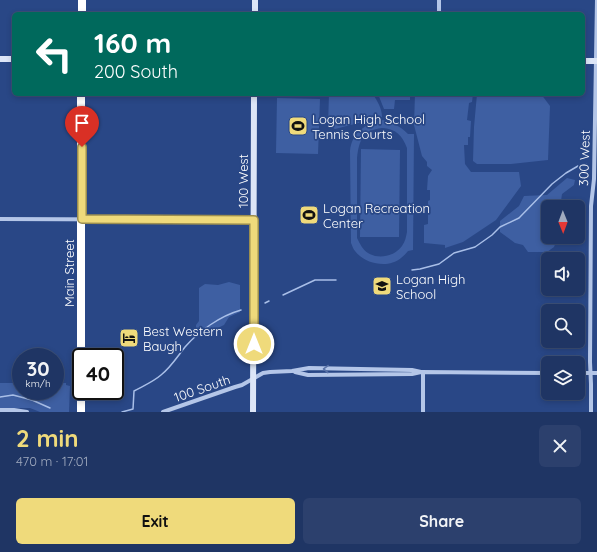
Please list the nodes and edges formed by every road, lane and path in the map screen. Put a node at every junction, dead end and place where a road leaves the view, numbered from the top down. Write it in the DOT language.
graph roads {
  1 [pos="82,0"];
  2 [pos="255,0"];
  3 [pos="439,0"];
  4 [pos="597,0"];
  5 [pos="82,12"];
  6 [pos="255,12"];
  7 [pos="439,12"];
  8 [pos="0,59"];
  9 [pos="12,59"];
  10 [pos="585,61"];
  11 [pos="597,61"];
  12 [pos="82,96"];
  13 [pos="254,96"];
  14 [pos="591,206"];
  15 [pos="597,206"];
  16 [pos="0,219"];
  17 [pos="82,219"];
  18 [pos="254,220"];
  19 [pos="82,348"];
  20 [pos="422,372"];
  21 [pos="541,373"];
  22 [pos="585,373"];
  23 [pos="591,373"];
  24 [pos="597,373"];
  25 [pos="253,378"];
  26 [pos="81,400"];
  27 [pos="0,410"];
  28 [pos="27,412"];
  29 [pos="81,412"];
  30 [pos="163,412"];
  31 [pos="253,412"];
  32 [pos="423,412"];
  33 [pos="591,412"];
  1 -- 5 [label="highway"];
  2 -- 6 [label="street"];
  3 -- 7 [label="street"];
  4 -- 11 [label="street, 300 West"];
  8 -- 9 [label="street"];
  10 -- 11 [label="street"];
  11 -- 14 [label="street, 300 West"];
  12 -- 17 [label="highway, Main Street"];
  13 -- 18 [label="street, 100 West"];
  14 -- 15 [label="street"];
  14 -- 23 [label="street, 300 West"];
  16 -- 17 [label="street"];
  17 -- 18 [label="street"];
  17 -- 19 [label="highway, Main Street"];
  18 -- 25 [label="street, 100 West"];
  20 -- 21 [label="street, 100 South"];
  20 -- 25 [label="street, 100 South"];
  20 -- 32 [label="street"];
  22 -- 23 [label="street"];
  23 -- 24 [label="street"];
  23 -- 33 [label="street, 300 West"];
  25 -- 30 [label="street, 100 South"];
  25 -- 31 [label="street, 100 West"];
  26 -- 29 [label="highway"];
  27 -- 28 [label="street"];
}
